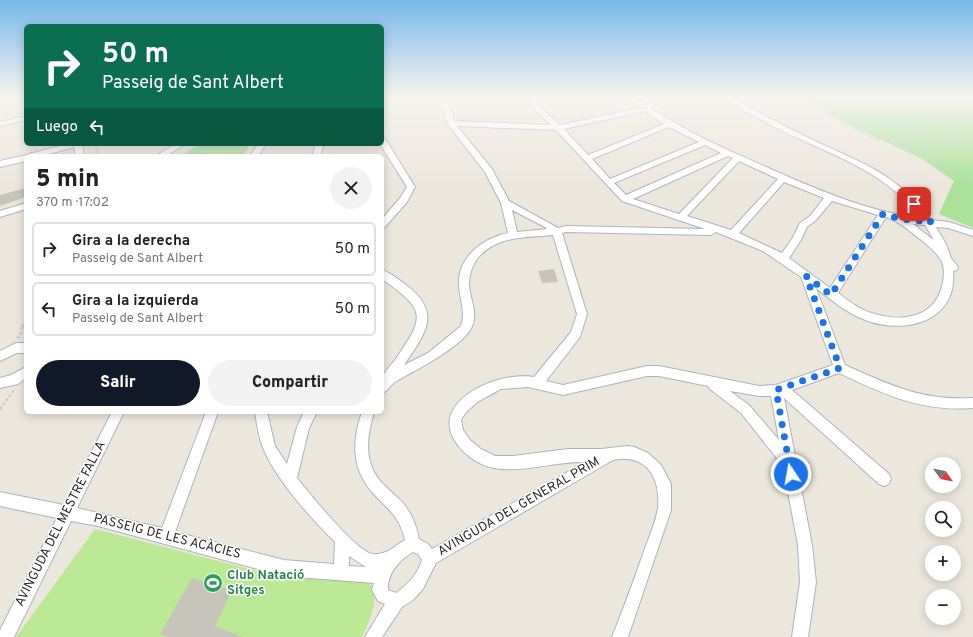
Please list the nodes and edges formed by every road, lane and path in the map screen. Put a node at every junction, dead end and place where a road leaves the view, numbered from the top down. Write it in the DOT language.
graph roads {
  1 [pos="454,127"];
  2 [pos="531,127"];
  3 [pos="564,127"];
  4 [pos="664,127"];
  5 [pos="676,127"];
  6 [pos="779,127"];
  7 [pos="851,127"];
  8 [pos="934,127"];
  9 [pos="558,128"];
  10 [pos="706,142"];
  11 [pos="384,143"];
  12 [pos="70,146"];
  13 [pos="178,146"];
  14 [pos="923,150"];
  15 [pos="40,154"];
  16 [pos="164,154"];
  17 [pos="728,154"];
  18 [pos="24,158"];
  19 [pos="587,158"];
  20 [pos="738,158"];
  21 [pos="0,164"];
  22 [pos="783,178"];
  23 [pos="610,182"];
  24 [pos="973,190"];
  25 [pos="830,197"];
  26 [pos="625,199"];
  27 [pos="506,203"];
  28 [pos="24,207"];
  29 [pos="0,214"];
  30 [pos="883,214"];
  31 [pos="680,218"];
  32 [pos="901,219"];
  33 [pos="931,222"];
  34 [pos="384,223"];
  35 [pos="557,232"];
  36 [pos="973,233"];
  37 [pos="727,234"];
  38 [pos="513,235"];
  39 [pos="783,259"];
  40 [pos="953,267"];
  41 [pos="384,275"];
  42 [pos="806,276"];
  43 [pos="831,295"];
  44 [pos="21,348"];
  45 [pos="0,356"];
  46 [pos="840,368"];
  47 [pos="24,374"];
  48 [pos="709,380"];
  49 [pos="537,383"];
  50 [pos="2,384"];
  51 [pos="385,384"];
  52 [pos="779,389"];
  53 [pos="973,403"];
  54 [pos="0,409"];
  55 [pos="117,414"];
  56 [pos="211,414"];
  57 [pos="262,414"];
  58 [pos="311,414"];
  59 [pos="367,414"];
  60 [pos="608,456"];
  61 [pos="788,461"];
  62 [pos="290,479"];
  63 [pos="884,479"];
  64 [pos="0,499"];
  65 [pos="67,512"];
  66 [pos="166,536"];
  67 [pos="342,541"];
  68 [pos="413,544"];
  69 [pos="394,558"];
  70 [pos="430,558"];
  71 [pos="341,572"];
  72 [pos="382,576"];
  73 [pos="396,601"];
  74 [pos="5,637"];
  75 [pos="372,637"];
  76 [pos="620,637"];
  77 [pos="800,637"];
  1 -- 27 [label="street"];
  2 -- 9 [label="street"];
  3 -- 9 [label="street"];
  4 -- 19 [label="street"];
  5 -- 10 [label="street"];
  6 -- 33 [label="street"];
  7 -- 14 [label="path"];
  8 -- 14 [label="path"];
  9 -- 19 [label="street"];
  10 -- 17 [label="street"];
  10 -- 23 [label="street"];
  11 -- 34 [label="street"];
  12 -- 15 [label="street"];
  13 -- 16 [label="street"];
  14 -- 24 [label="path"];
  17 -- 20 [label="street"];
  17 -- 26 [label="street"];
  18 -- 21 [label="street"];
  19 -- 23 [label="street"];
  20 -- 22 [label="street"];
  20 -- 31 [label="street"];
  22 -- 25 [label="street"];
  22 -- 37 [label="street"];
  23 -- 26 [label="street"];
  25 -- 30 [label="street"];
  25 -- 39 [label="street"];
  26 -- 31 [label="street"];
  27 -- 35 [label="street"];
  27 -- 38 [label="street"];
  28 -- 29 [label="street"];
  30 -- 32 [label="street"];
  30 -- 43 [label="street"];
  31 -- 37 [label="street"];
  32 -- 33 [label="street"];
  32 -- 40 [label="street"];
  33 -- 36 [label="street"];
  33 -- 40 [label="street"];
  35 -- 37 [label="street"];
  35 -- 38 [label="street"];
  35 -- 49 [label="street"];
  37 -- 39 [label="street"];
  38 -- 51 [label="street"];
  39 -- 42 [label="street"];
  40 -- 43 [label="street"];
  41 -- 51 [label="street"];
  42 -- 43 [label="street"];
  42 -- 46 [label="street"];
  44 -- 45 [label="street"];
  46 -- 52 [label="street"];
  46 -- 53 [label="street"];
  47 -- 50 [label="street"];
  47 -- 54 [label="path"];
  48 -- 49 [label="street"];
  48 -- 52 [label="street"];
  48 -- 61 [label="street"];
  49 -- 60 [label="street"];
  52 -- 61 [label="street"];
  52 -- 63 [label="street"];
  55 -- 65 [label="street, AVINGUDA DEL MESTRE FALLA"];
  56 -- 66 [label="street"];
  57 -- 62 [label="street"];
  58 -- 62 [label="street"];
  59 -- 68 [label="street"];
  60 -- 70 [label="street, AVINGUDA DEL GENERAL PRIM"];
  60 -- 76 [label="street"];
  61 -- 77 [label="street"];
  62 -- 67 [label="street"];
  64 -- 65 [label="street, PASSEIG DE LES ACÀCIES"];
  65 -- 66 [label="street, PASSEIG DE LES ACÀCIES"];
  65 -- 74 [label="street, AVINGUDA DEL MESTRE FALLA"];
  66 -- 71 [label="street, PASSEIG DE LES ACÀCIES"];
  67 -- 69 [label="street"];
  67 -- 71 [label="street"];
  68 -- 69 [label="street"];
  68 -- 70 [label="street"];
  69 -- 72 [label="street"];
  70 -- 73 [label="street"];
  71 -- 72 [label="street, PASSEIG DE LES ACÀCIES"];
  72 -- 73 [label="street"];
  73 -- 75 [label="street"];
}
